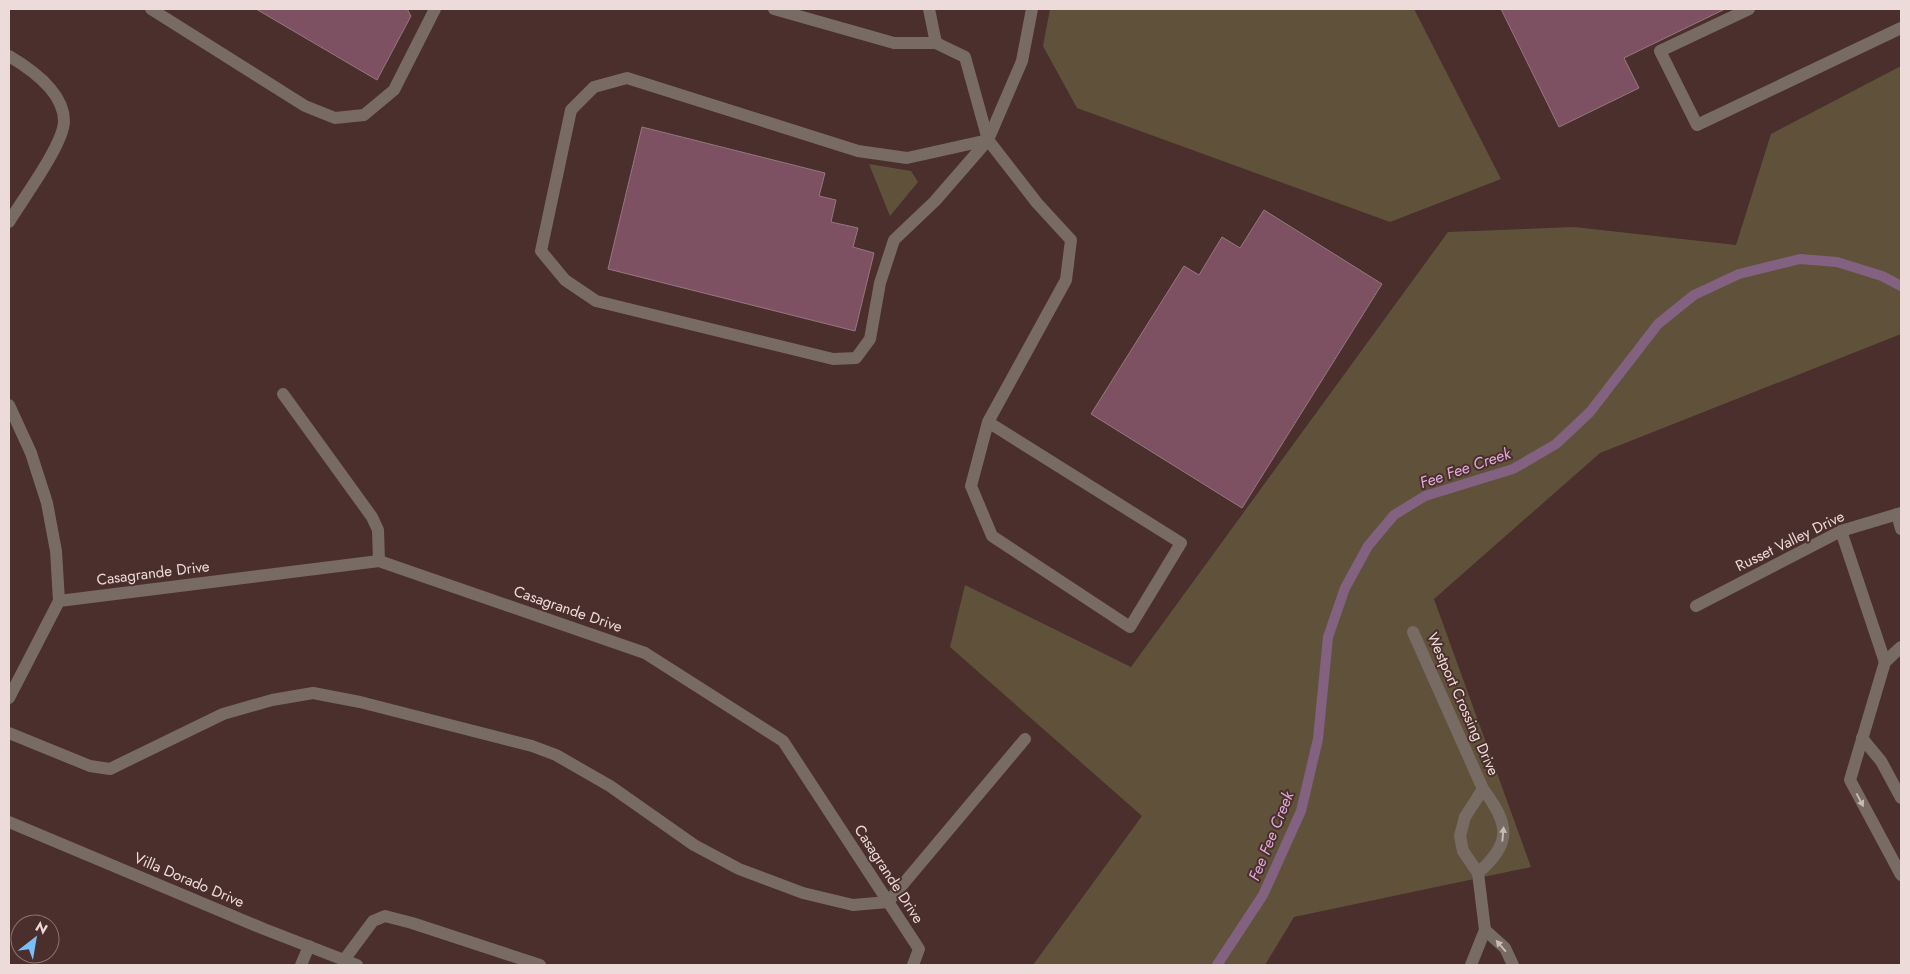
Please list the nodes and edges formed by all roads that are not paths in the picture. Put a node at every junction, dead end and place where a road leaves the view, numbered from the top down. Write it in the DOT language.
graph roads {
  1 [pos="151,9"];
  2 [pos="435,9"];
  3 [pos="774,9"];
  4 [pos="929,9"];
  5 [pos="1032,9"];
  6 [pos="1749,9"];
  7 [pos="1901,28"];
  8 [pos="936,43"];
  9 [pos="9,56"];
  10 [pos="988,140"];
  11 [pos="9,222"];
  12 [pos="284,394"];
  13 [pos="9,405"];
  14 [pos="988,422"];
  15 [pos="1899,513"];
  16 [pos="1901,529"];
  17 [pos="1841,531"];
  18 [pos="379,561"];
  19 [pos="59,601"];
  20 [pos="1696,606"];
  21 [pos="1414,632"];
  22 [pos="1901,647"];
  23 [pos="1885,662"];
  24 [pos="9,698"];
  25 [pos="9,733"];
  26 [pos="1862,738"];
  27 [pos="1025,739"];
  28 [pos="1483,790"];
  29 [pos="1901,798"];
  30 [pos="9,822"];
  31 [pos="1478,873"];
  32 [pos="1901,876"];
  33 [pos="888,902"];
  34 [pos="1485,930"];
  35 [pos="308,946"];
  36 [pos="344,960"];
  37 [pos="302,965"];
  38 [pos="357,965"];
  39 [pos="540,965"];
  40 [pos="913,965"];
  41 [pos="1471,965"];
  42 [pos="1513,965"];
  1 -- 2 [label="street"];
  3 -- 8 [label="street"];
  4 -- 8 [label="street"];
  5 -- 10 [label="street"];
  6 -- 7 [label="street"];
  8 -- 10 [label="street"];
  9 -- 11 [label="street"];
  10 -- 10 [label="street"];
  10 -- 14 [label="street"];
  12 -- 18 [label="street"];
  13 -- 19 [label="street"];
  14 -- 14 [label="street"];
  15 -- 16 [label="street"];
  15 -- 17 [label="street, Russet Valley Drive"];
  17 -- 20 [label="street, Russet Valley Drive"];
  17 -- 23 [label="street"];
  18 -- 19 [label="street, Casagrande Drive"];
  18 -- 33 [label="street, Casagrande Drive"];
  19 -- 24 [label="street"];
  21 -- 28 [label="street, Westport Crossing Drive"];
  22 -- 23 [label="street"];
  23 -- 26 [label="street"];
  25 -- 33 [label="street"];
  26 -- 29 [label="street"];
  26 -- 32 [label="street, one-way"];
  27 -- 33 [label="street"];
  28 -- 31 [label="street, Westport Crossing Drive"];
  31 -- 28 [label="street, Westport Crossing Drive, one-way"];
  30 -- 35 [label="street, Villa Dorado Drive"];
  31 -- 34 [label="street, Westport Crossing Drive"];
  33 -- 40 [label="street, Casagrande Drive"];
  34 -- 41 [label="street, Westport Crossing Drive"];
  42 -- 34 [label="street, one-way"];
  35 -- 36 [label="street, Villa Dorado Drive"];
  35 -- 37 [label="street"];
  36 -- 38 [label="street, Villa Dorado Drive"];
  36 -- 39 [label="street"];
}
